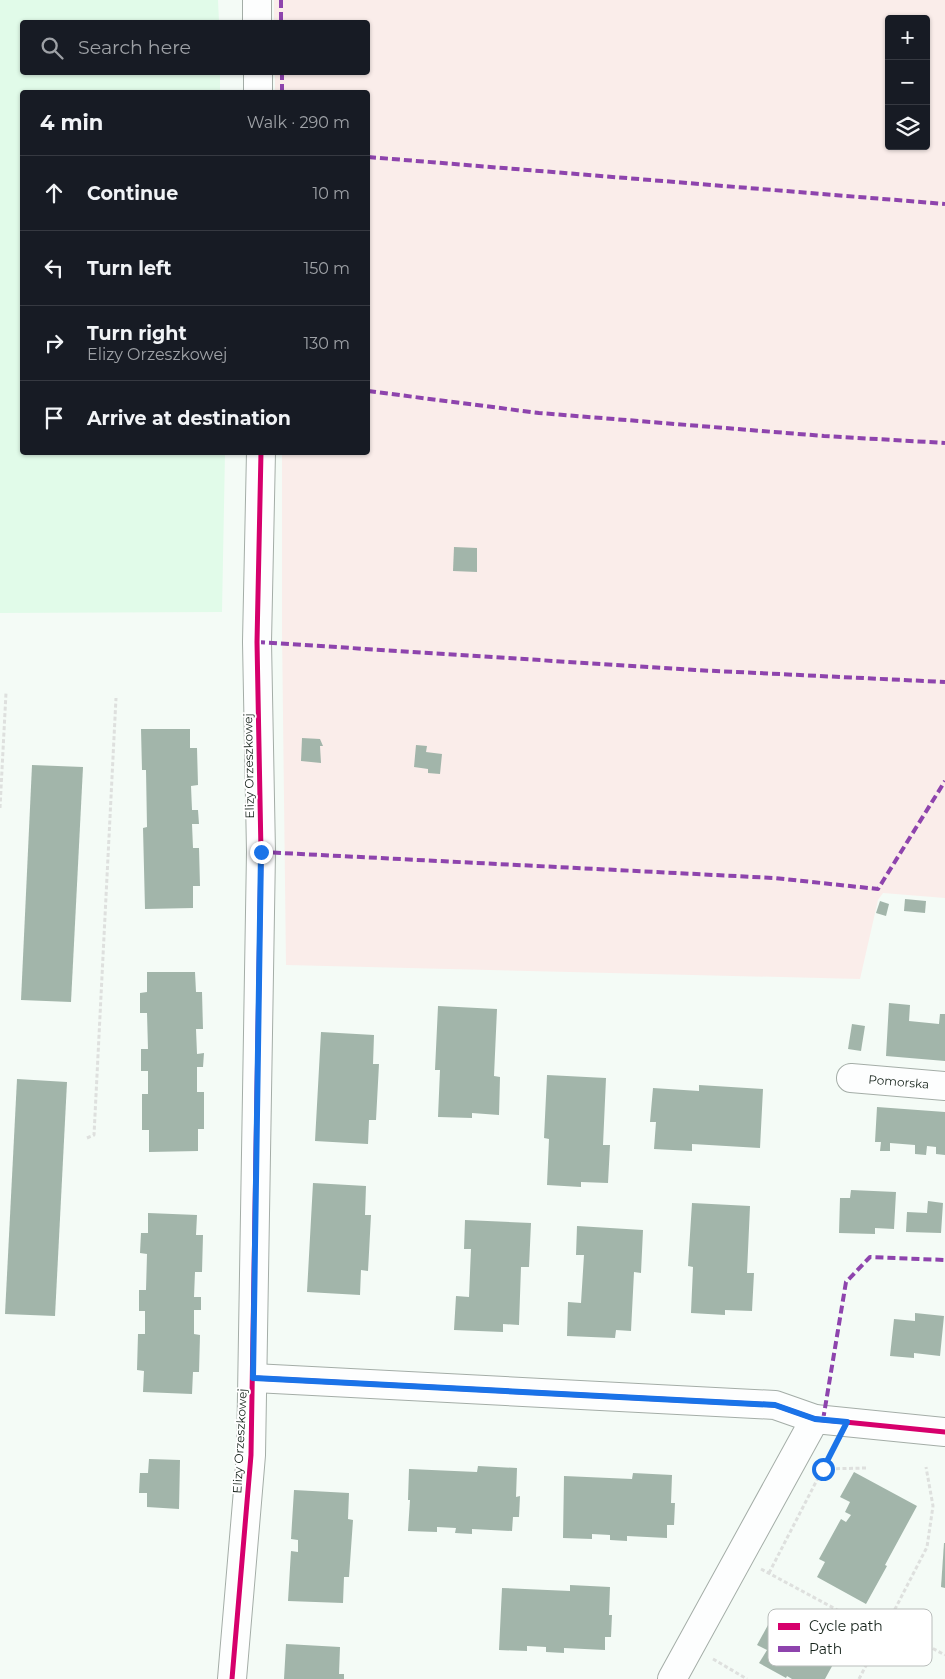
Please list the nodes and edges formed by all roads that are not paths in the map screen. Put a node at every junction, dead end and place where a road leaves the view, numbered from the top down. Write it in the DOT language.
graph roads {
  1 [pos="257,0"];
  2 [pos="257,20"];
  3 [pos="258,75"];
  4 [pos="258,90"];
  5 [pos="261,455"];
  6 [pos="851,1078"];
  7 [pos="945,1086"];
  8 [pos="253,1378"];
  9 [pos="815,1419"];
  10 [pos="945,1432"];
  11 [pos="232,1679"];
  12 [pos="672,1679"];
  1 -- 2 [label="street"];
  3 -- 4 [label="street"];
  5 -- 8 [label="street, Elizy Orzeszkowej"];
  6 -- 7 [label="street, Pomorska"];
  8 -- 9 [label="street"];
  8 -- 11 [label="street, Elizy Orzeszkowej"];
  9 -- 10 [label="street"];
  9 -- 12 [label="street"];
}
